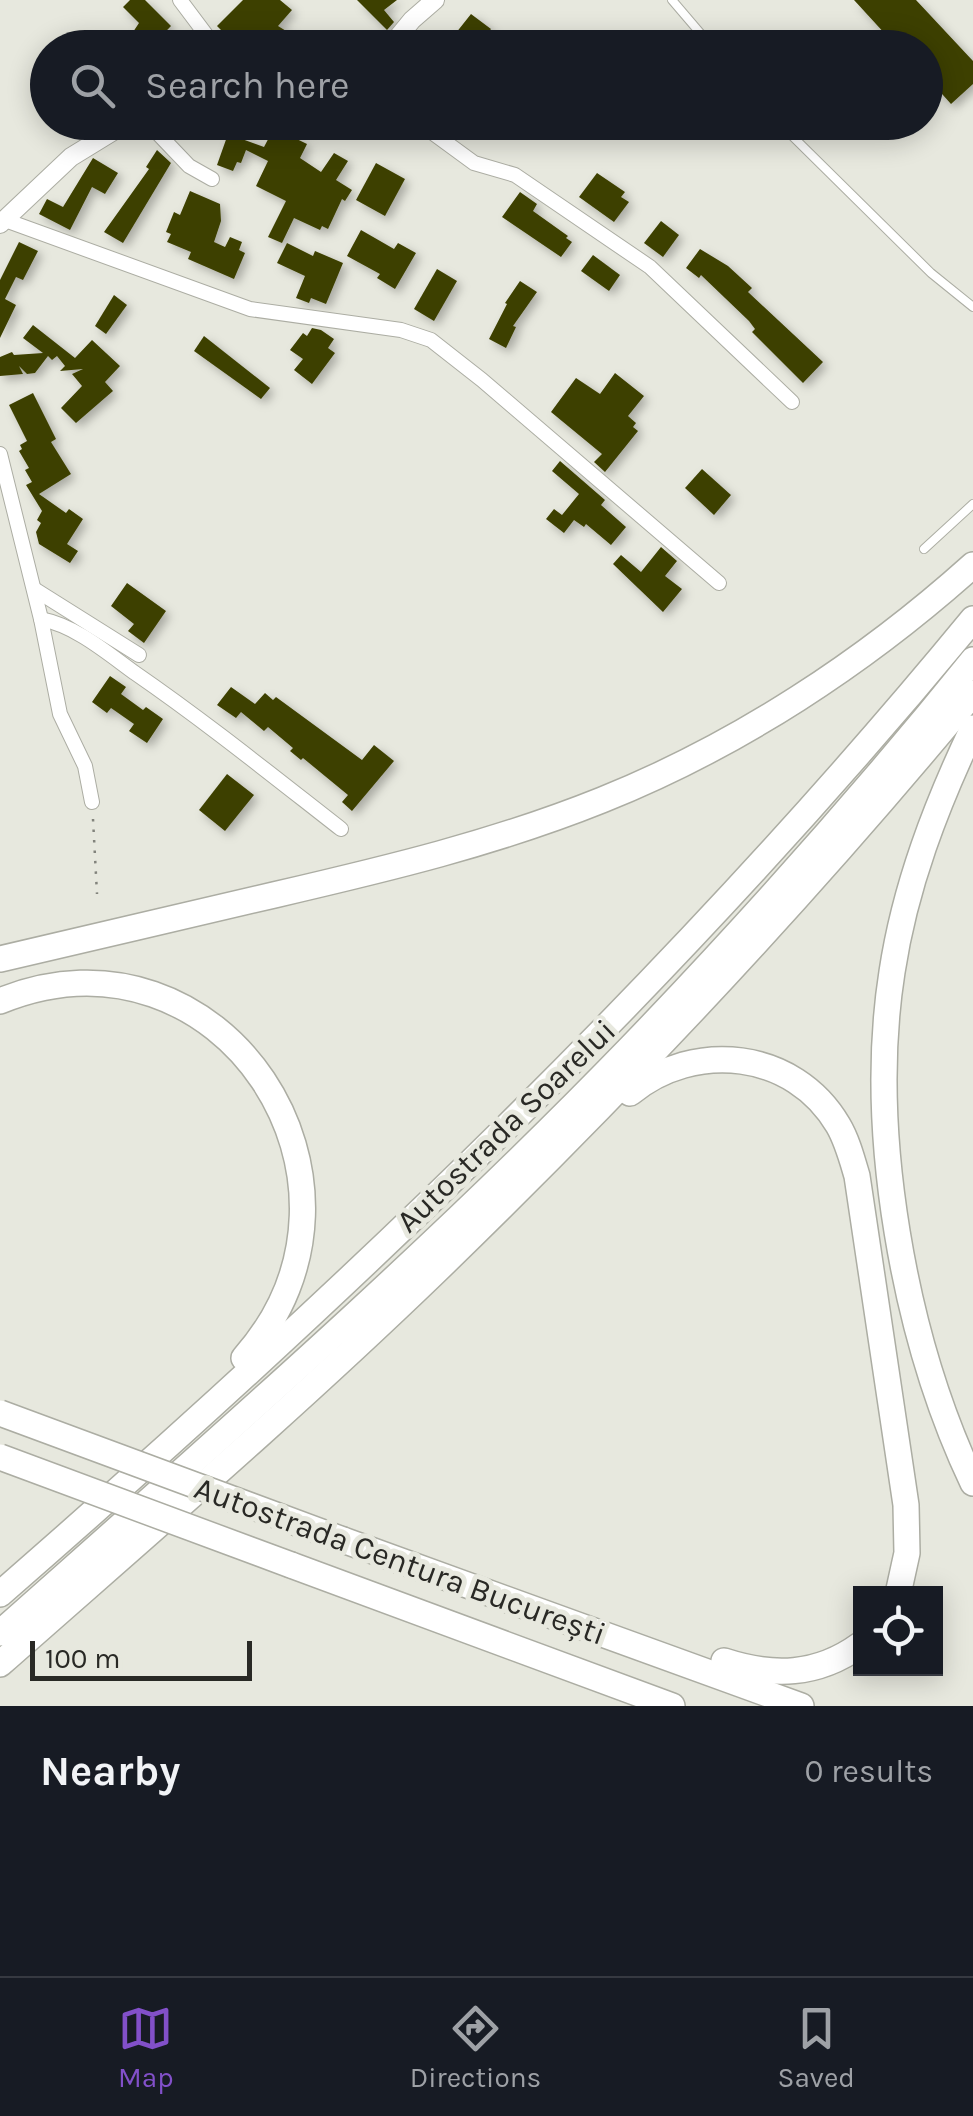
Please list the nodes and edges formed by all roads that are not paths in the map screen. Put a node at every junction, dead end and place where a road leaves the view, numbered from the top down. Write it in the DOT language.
graph roads {
  1 [pos="180,0"];
  2 [pos="435,0"];
  3 [pos="672,0"];
  4 [pos="202,30"];
  5 [pos="404,30"];
  6 [pos="698,30"];
  7 [pos="99,140"];
  8 [pos="164,140"];
  9 [pos="443,140"];
  10 [pos="796,140"];
  11 [pos="212,179"];
  12 [pos="3,222"];
  13 [pos="973,306"];
  14 [pos="792,402"];
  15 [pos="0,454"];
  16 [pos="973,504"];
  17 [pos="924,549"];
  18 [pos="973,565"];
  19 [pos="719,583"];
  20 [pos="34,589"];
  21 [pos="41,619"];
  22 [pos="973,620"];
  23 [pos="139,655"];
  24 [pos="973,660"];
  25 [pos="973,693"];
  26 [pos="973,728"];
  27 [pos="92,802"];
  28 [pos="340,829"];
  29 [pos="0,959"];
  30 [pos="0,1001"];
  31 [pos="542,1167"];
  32 [pos="0,1411"];
  33 [pos="189,1424"];
  34 [pos="0,1457"];
  35 [pos="973,1483"];
  36 [pos="900,1586"];
  37 [pos="3,1590"];
  38 [pos="44,1625"];
  39 [pos="0,1633"];
  40 [pos="603,1635"];
  41 [pos="853,1650"];
  42 [pos="0,1664"];
  43 [pos="584,1675"];
  44 [pos="0,1682"];
  45 [pos="634,1706"];
  46 [pos="672,1706"];
  47 [pos="801,1706"];
  1 -- 4 [label="street"];
  2 -- 5 [label="street"];
  3 -- 6 [label="lane"];
  7 -- 12 [label="street"];
  8 -- 11 [label="street"];
  9 -- 14 [label="street"];
  10 -- 13 [label="lane"];
  12 -- 19 [label="street"];
  15 -- 20 [label="street"];
  16 -- 17 [label="lane"];
  18 -- 29 [label="highway"];
  20 -- 21 [label="street"];
  20 -- 23 [label="street"];
  21 -- 27 [label="street"];
  21 -- 28 [label="street"];
  22 -- 33 [label="highway, Autostrada Soarelui"];
  24 -- 39 [label="highway, Autostrada Soarelui"];
  25 -- 31 [label="highway"];
  26 -- 35 [label="highway"];
  30 -- 33 [label="highway"];
  31 -- 36 [label="highway"];
  31 -- 38 [label="highway"];
  32 -- 40 [label="highway, Autostrada Centura București, bridge"];
  33 -- 37 [label="highway, Autostrada Soarelui"];
  34 -- 43 [label="highway, Autostrada Centura București, bridge"];
  38 -- 42 [label="highway"];
  38 -- 44 [label="highway"];
  40 -- 41 [label="highway"];
  40 -- 47 [label="highway, Autostrada Centura București"];
  43 -- 45 [label="highway"];
  43 -- 46 [label="highway, Autostrada Centura București"];
}
